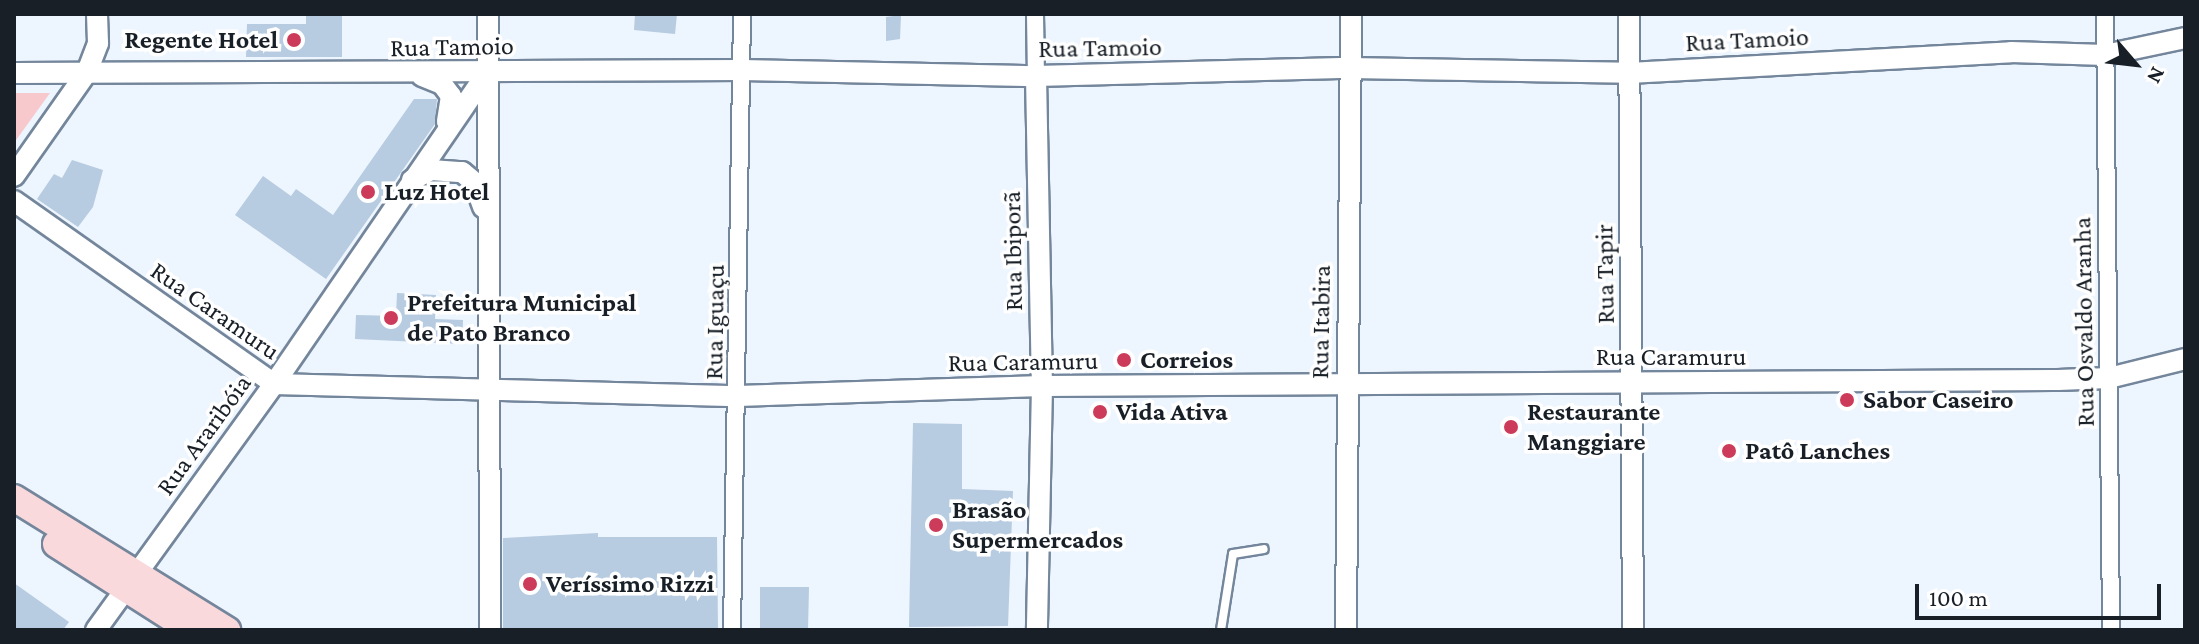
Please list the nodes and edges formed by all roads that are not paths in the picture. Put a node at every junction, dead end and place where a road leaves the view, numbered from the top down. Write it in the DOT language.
graph roads {
  1 [pos="97,14"];
  2 [pos="488,14"];
  3 [pos="742,14"];
  4 [pos="1035,14"];
  5 [pos="1351,14"];
  6 [pos="1629,14"];
  7 [pos="2105,14"];
  8 [pos="2185,38"];
  9 [pos="2105,55"];
  10 [pos="1350,68"];
  11 [pos="742,70"];
  12 [pos="488,71"];
  13 [pos="87,72"];
  14 [pos="14,73"];
  15 [pos="1629,73"];
  16 [pos="394,74"];
  17 [pos="1036,76"];
  18 [pos="432,151"];
  19 [pos="14,176"];
  20 [pos="412,180"];
  21 [pos="14,201"];
  22 [pos="489,226"];
  23 [pos="2185,359"];
  24 [pos="2109,378"];
  25 [pos="274,384"];
  26 [pos="1633,384"];
  27 [pos="1042,386"];
  28 [pos="1347,386"];
  29 [pos="486,392"];
  30 [pos="738,396"];
  31 [pos="14,498"];
  32 [pos="14,518"];
  33 [pos="1264,549"];
  34 [pos="129,582"];
  35 [pos="96,630"];
  36 [pos="191,630"];
  37 [pos="227,630"];
  38 [pos="490,630"];
  39 [pos="731,630"];
  40 [pos="1037,630"];
  41 [pos="1221,630"];
  42 [pos="1346,630"];
  43 [pos="1633,630"];
  44 [pos="2111,630"];
  1 -- 13 [label="street"];
  2 -- 12 [label="street"];
  3 -- 11 [label="street, Rua Iguaçu"];
  4 -- 17 [label="street, Rua Ibiporã"];
  5 -- 10 [label="street, Rua Itabira"];
  6 -- 15 [label="street, Rua Tapir"];
  7 -- 9 [label="street, Rua Osvaldo Aranha"];
  8 -- 9 [label="street, Rua Tamoio"];
  9 -- 15 [label="street, Rua Tamoio"];
  9 -- 24 [label="street, Rua Osvaldo Aranha"];
  10 -- 15 [label="street, Rua Tamoio"];
  10 -- 17 [label="street, Rua Tamoio"];
  10 -- 28 [label="street, Rua Itabira"];
  11 -- 12 [label="street, Rua Tamoio"];
  11 -- 17 [label="street, Rua Tamoio"];
  11 -- 30 [label="street, Rua Iguaçu"];
  12 -- 16 [label="street, Rua Tamoio"];
  12 -- 18 [label="street, Rua Araribóia"];
  12 -- 22 [label="street"];
  13 -- 14 [label="street, Rua Tamoio"];
  13 -- 16 [label="street, Rua Tamoio"];
  13 -- 19 [label="street"];
  15 -- 26 [label="street, Rua Tapir"];
  16 -- 18 [label="street"];
  17 -- 27 [label="street, Rua Ibiporã"];
  18 -- 20 [label="street, Rua Araribóia"];
  20 -- 22 [label="street"];
  20 -- 25 [label="street, Rua Araribóia"];
  21 -- 25 [label="street, Rua Caramuru"];
  22 -- 29 [label="street"];
  23 -- 24 [label="street, Rua Caramuru"];
  24 -- 26 [label="street, Rua Caramuru"];
  24 -- 44 [label="street, Rua Osvaldo Aranha"];
  25 -- 29 [label="street, Rua Caramuru"];
  25 -- 34 [label="street, Rua Araribóia"];
  26 -- 28 [label="street, Rua Caramuru"];
  26 -- 43 [label="street, Rua Tapir"];
  27 -- 28 [label="street, Rua Caramuru"];
  27 -- 30 [label="street, Rua Caramuru"];
  27 -- 40 [label="street, Rua Ibiporã"];
  28 -- 42 [label="street, Rua Itabira"];
  29 -- 30 [label="street, Rua Caramuru"];
  29 -- 38 [label="street"];
  30 -- 39 [label="street, Rua Iguaçu"];
  31 -- 34 [label="main road"];
  32 -- 34 [label="main road"];
  33 -- 41 [label="lane"];
  34 -- 35 [label="street, Rua Araribóia"];
  34 -- 36 [label="main road"];
  34 -- 37 [label="main road"];
}
